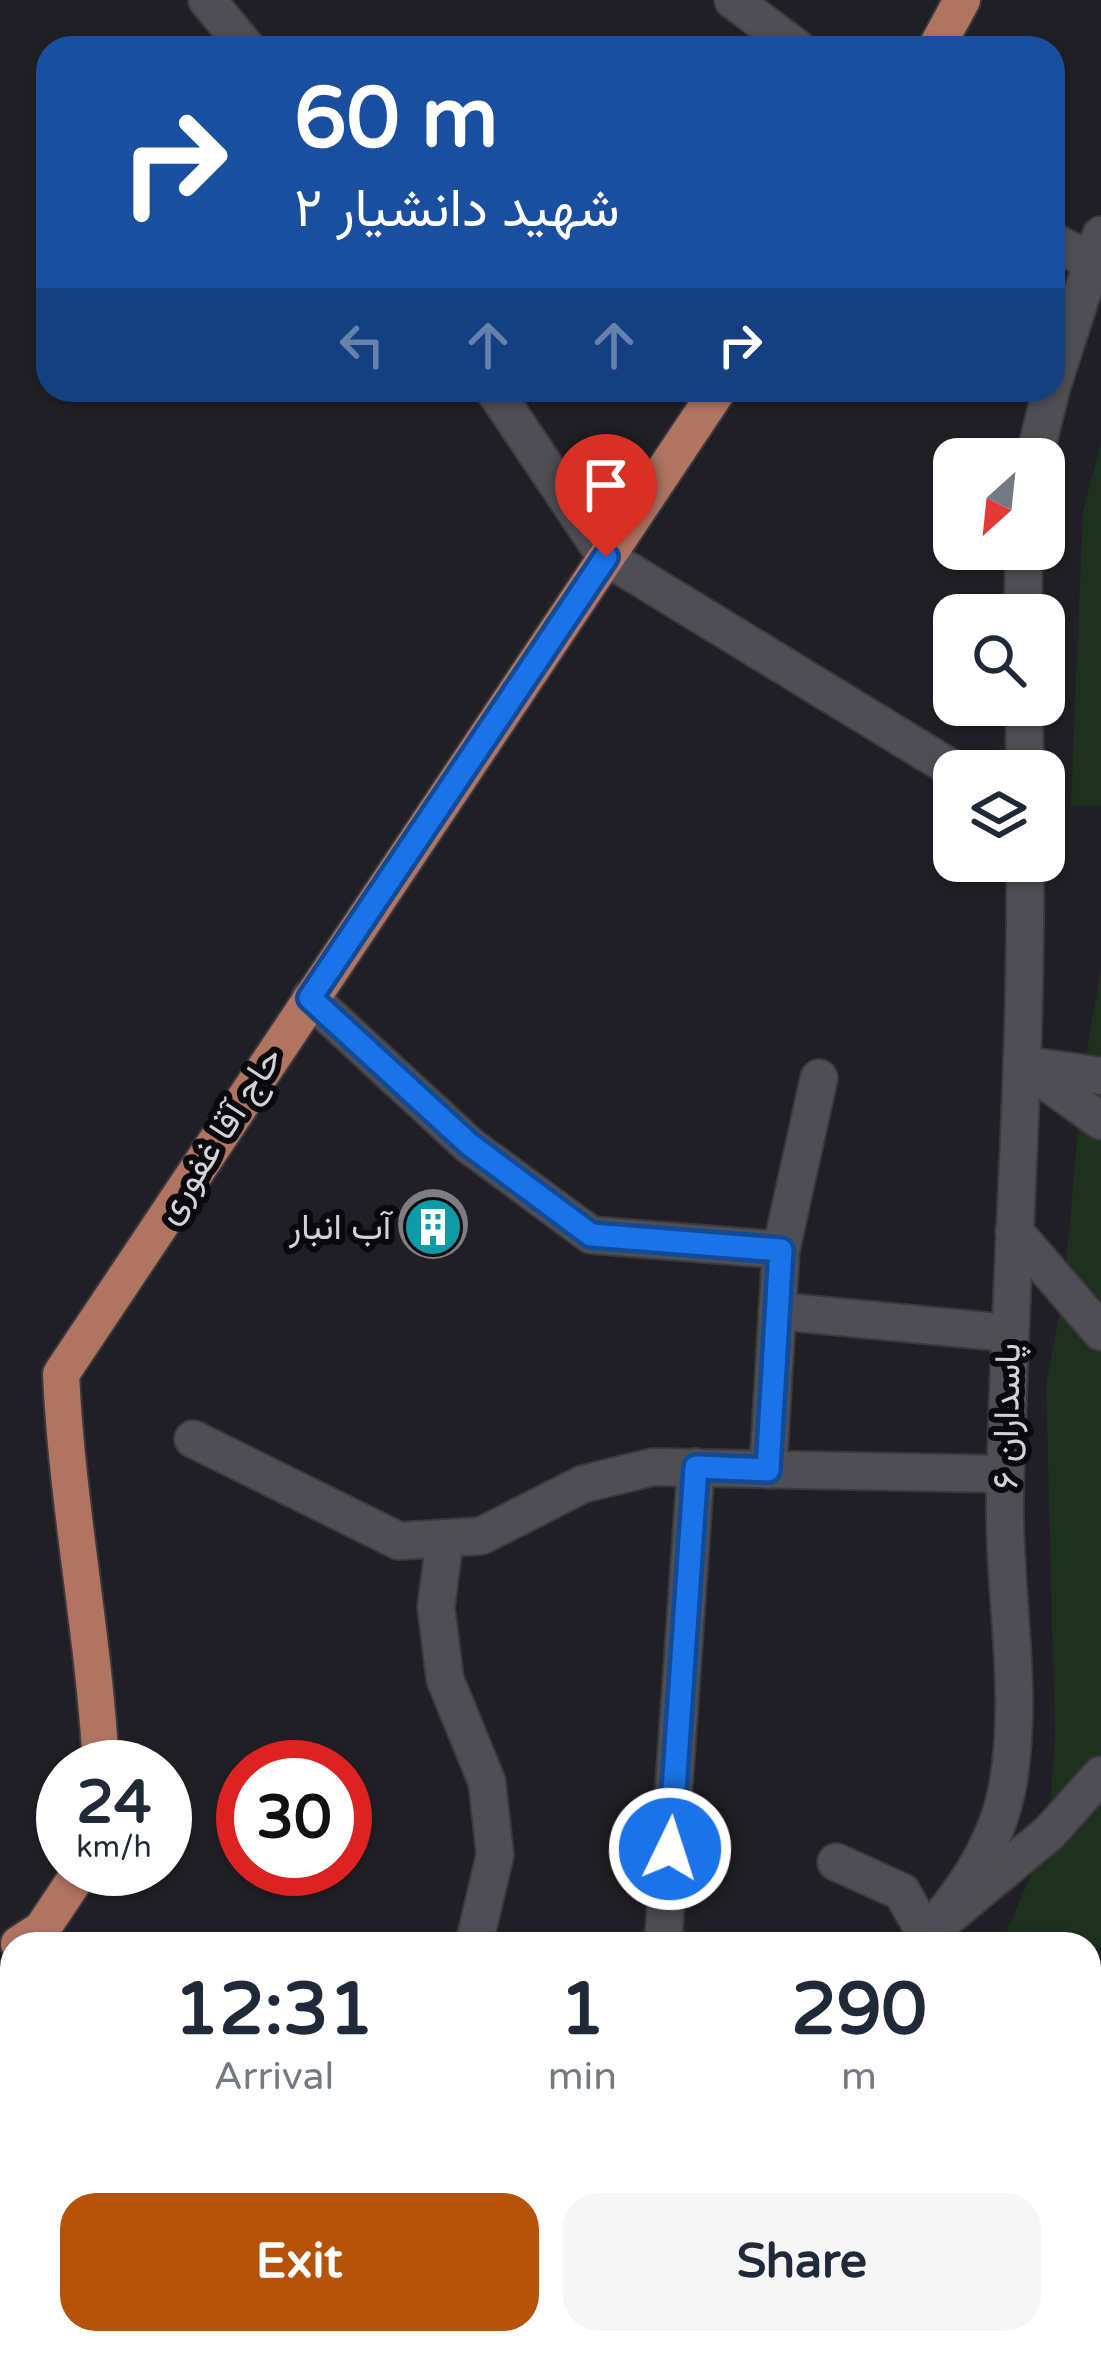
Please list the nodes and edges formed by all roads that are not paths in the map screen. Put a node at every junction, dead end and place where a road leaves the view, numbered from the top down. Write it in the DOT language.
graph roads {
  1 [pos="207,0"];
  2 [pos="733,0"];
  3 [pos="962,0"];
  4 [pos="237,36"];
  5 [pos="781,36"];
  6 [pos="942,36"];
  7 [pos="1065,243"];
  8 [pos="1096,249"];
  9 [pos="1065,346"];
  10 [pos="502,402"];
  11 [pos="710,402"];
  12 [pos="1048,402"];
  13 [pos="1039,438"];
  14 [pos="606,557"];
  15 [pos="933,757"];
  16 [pos="1025,882"];
  17 [pos="310,998"];
  18 [pos="1022,1064"];
  19 [pos="1101,1076"];
  20 [pos="819,1078"];
  21 [pos="1101,1121"];
  22 [pos="1014,1232"];
  23 [pos="781,1250"];
  24 [pos="777,1311"];
  25 [pos="1101,1332"];
  26 [pos="1008,1333"];
  27 [pos="193,1439"];
  28 [pos="696,1467"];
  29 [pos="768,1470"];
  30 [pos="1005,1474"];
  31 [pos="445,1538"];
  32 [pos="99,1740"];
  33 [pos="1101,1775"];
  34 [pos="836,1862"];
  35 [pos="64,1896"];
  36 [pos="37,1932"];
  37 [pos="477,1932"];
  38 [pos="664,1932"];
  39 [pos="919,1932"];
  40 [pos="928,1932"];
  41 [pos="931,1932"];
  1 -- 4 [label="street"];
  2 -- 5 [label="street"];
  3 -- 6 [label="main road"];
  7 -- 8 [label="street"];
  8 -- 9 [label="street"];
  10 -- 14 [label="street"];
  11 -- 14 [label="main road, حاج آقا غفوری"];
  12 -- 13 [label="street"];
  14 -- 15 [label="street"];
  14 -- 17 [label="main road, حاج آقا غفوری"];
  16 -- 18 [label="street, پاسداران ۶"];
  17 -- 23 [label="street"];
  17 -- 32 [label="main road, حاج آقا غفوری"];
  18 -- 19 [label="street"];
  18 -- 21 [label="street"];
  18 -- 22 [label="street, پاسداران ۶"];
  20 -- 23 [label="street"];
  22 -- 25 [label="street"];
  22 -- 26 [label="street, پاسداران ۶"];
  23 -- 24 [label="street"];
  24 -- 26 [label="street"];
  24 -- 29 [label="street"];
  26 -- 30 [label="street, پاسداران ۶"];
  27 -- 31 [label="street"];
  28 -- 29 [label="street"];
  28 -- 31 [label="street"];
  28 -- 38 [label="street"];
  29 -- 30 [label="street"];
  30 -- 40 [label="street, پاسداران ۶"];
  31 -- 37 [label="street"];
  33 -- 41 [label="street"];
  34 -- 39 [label="street"];
  35 -- 36 [label="main road"];
}
